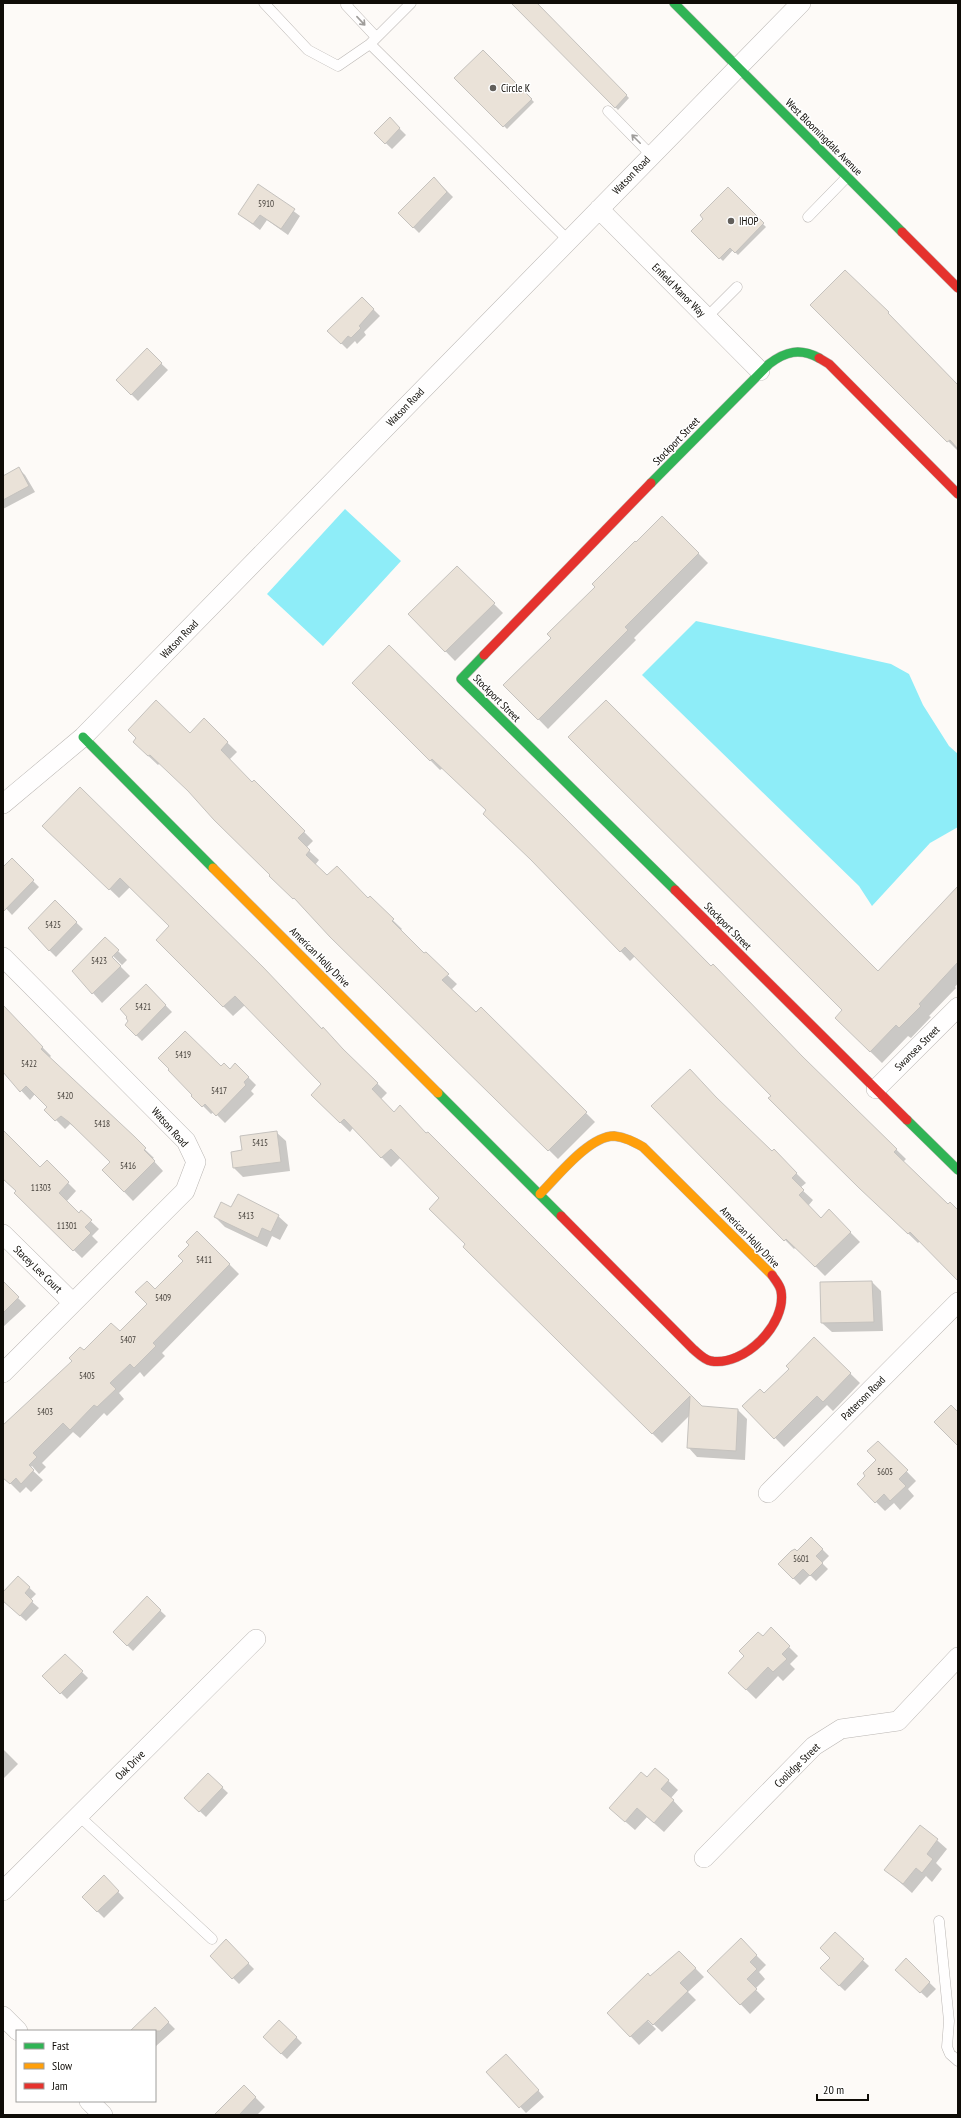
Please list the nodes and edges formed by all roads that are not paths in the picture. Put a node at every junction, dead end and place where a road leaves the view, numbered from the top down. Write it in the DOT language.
graph roads {
  1 [pos="264,3"];
  2 [pos="411,3"];
  3 [pos="674,3"];
  4 [pos="801,3"];
  5 [pos="347,4"];
  6 [pos="373,41"];
  7 [pos="737,68"];
  8 [pos="608,111"];
  9 [pos="652,155"];
  10 [pos="847,178"];
  11 [pos="598,209"];
  12 [pos="808,216"];
  13 [pos="568,240"];
  14 [pos="737,287"];
  15 [pos="958,288"];
  16 [pos="707,317"];
  17 [pos="760,371"];
  18 [pos="958,494"];
  19 [pos="83,737"];
  20 [pos="3,804"];
  21 [pos="3,958"];
  22 [pos="958,1007"];
  23 [pos="876,1089"];
  24 [pos="958,1170"];
  25 [pos="540,1194"];
  26 [pos="3,1234"];
  27 [pos="958,1302"];
  28 [pos="73,1303"];
  29 [pos="3,1373"];
  30 [pos="768,1493"];
  31 [pos="256,1639"];
  32 [pos="958,1657"];
  33 [pos="79,1816"];
  34 [pos="704,1858"];
  35 [pos="3,1891"];
  36 [pos="939,1921"];
  37 [pos="212,1939"];
  38 [pos="3,2016"];
  39 [pos="17,2030"];
  40 [pos="958,2061"];
  41 [pos="90,2102"];
  42 [pos="103,2115"];
  1 -- 6 [label="lane"];
  2 -- 6 [label="lane"];
  3 -- 7 [label="street, West Bloomingdale Avenue"];
  4 -- 7 [label="street, Watson Road"];
  5 -- 6 [label="lane, one-way"];
  6 -- 13 [label="lane"];
  7 -- 9 [label="street, Watson Road"];
  7 -- 10 [label="street, West Bloomingdale Avenue"];
  9 -- 8 [label="lane, one-way"];
  9 -- 11 [label="street, Watson Road"];
  10 -- 12 [label="lane"];
  10 -- 15 [label="street, West Bloomingdale Avenue"];
  11 -- 13 [label="street, Watson Road"];
  11 -- 16 [label="street, Enfield Manor Way"];
  13 -- 19 [label="street, Watson Road"];
  14 -- 16 [label="lane"];
  16 -- 17 [label="street, Enfield Manor Way"];
  17 -- 18 [label="street, Stockport Street"];
  17 -- 23 [label="street, Stockport Street"];
  19 -- 20 [label="street, Watson Road"];
  19 -- 25 [label="street, American Holly Drive"];
  21 -- 28 [label="street, Watson Road"];
  22 -- 23 [label="street, Swansea Street"];
  23 -- 24 [label="street, Stockport Street"];
  25 -- 25 [label="street, American Holly Drive"];
  26 -- 28 [label="street, Stacey Lee Court"];
  27 -- 30 [label="street, Patterson Road"];
  28 -- 29 [label="street, Watson Road"];
  31 -- 33 [label="street, Oak Drive"];
  32 -- 34 [label="street, Coolidge Street"];
  33 -- 35 [label="street, Oak Drive"];
  33 -- 37 [label="lane"];
  36 -- 40 [label="lane"];
  38 -- 39 [label="street"];
  41 -- 42 [label="street"];
}
